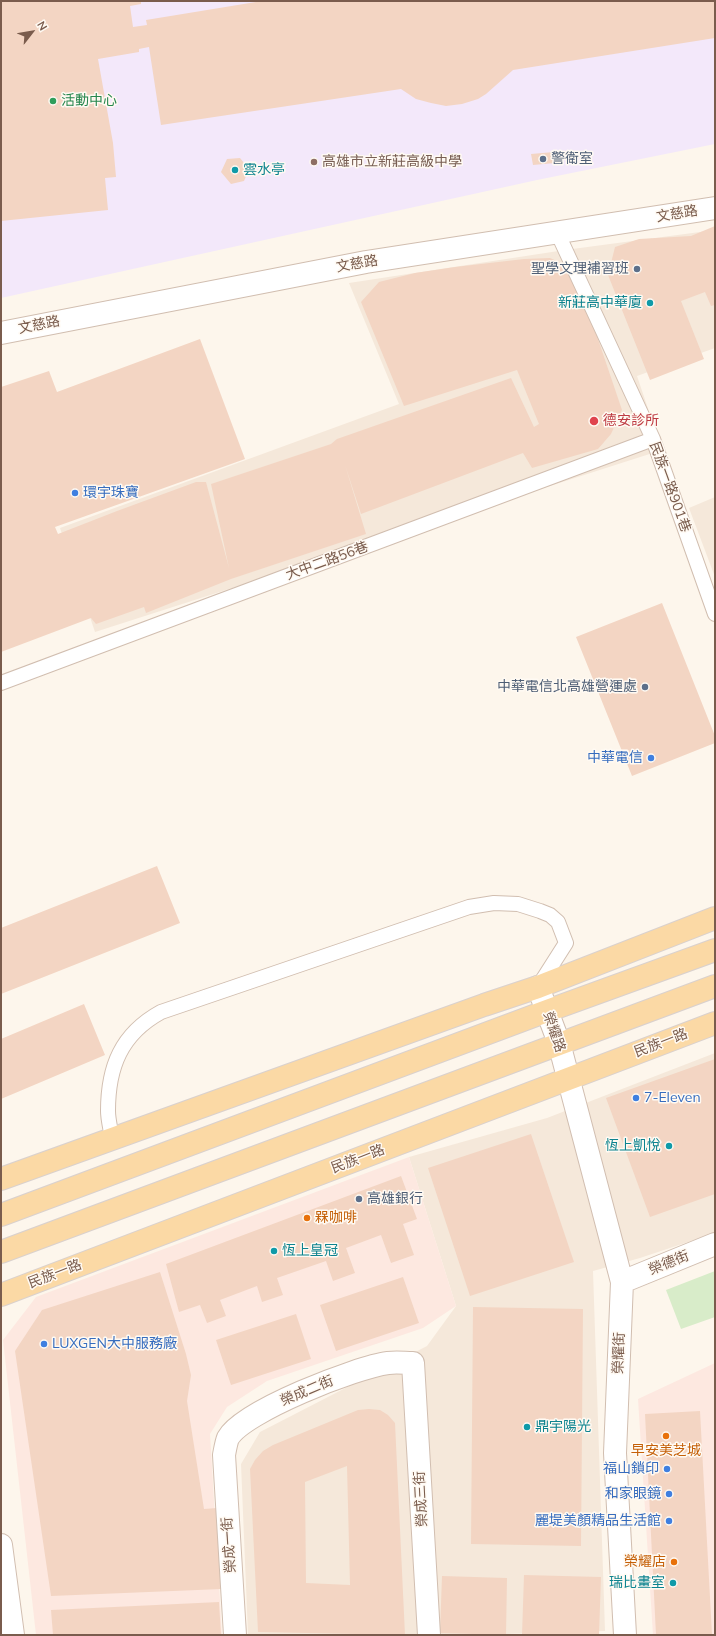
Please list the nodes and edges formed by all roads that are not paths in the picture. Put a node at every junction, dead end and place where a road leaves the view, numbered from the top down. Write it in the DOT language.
graph roads {
  1 [pos="715,208"];
  2 [pos="557,232"];
  3 [pos="1,333"];
  4 [pos="653,439"];
  5 [pos="715,614"];
  6 [pos="1,683"];
  7 [pos="715,918"];
  8 [pos="715,950"];
  9 [pos="715,986"];
  10 [pos="538,987"];
  11 [pos="547,1010"];
  12 [pos="715,1023"];
  13 [pos="559,1044"];
  14 [pos="568,1078"];
  15 [pos="112,1139"];
  16 [pos="1,1179"];
  17 [pos="1,1215"];
  18 [pos="715,1244"];
  19 [pos="1,1252"];
  20 [pos="622,1282"];
  21 [pos="1,1295"];
  22 [pos="413,1363"];
  23 [pos="224,1455"];
  24 [pos="1,1545"];
  25 [pos="13,1635"];
  26 [pos="235,1635"];
  27 [pos="429,1635"];
  28 [pos="625,1635"];
  1 -- 2 [label="street, 文慈路"];
  2 -- 3 [label="street, 文慈路"];
  2 -- 4 [label="lane, 民族一路901巷"];
  4 -- 5 [label="lane, 民族一路901巷"];
  4 -- 6 [label="lane, 大中二路56巷"];
  7 -- 10 [label="main road"];
  8 -- 11 [label="main road"];
  9 -- 13 [label="main road"];
  10 -- 11 [label="street, 榮耀路"];
  10 -- 15 [label="main road"];
  10 -- 15 [label="lane"];
  11 -- 13 [label="street, 榮耀路"];
  11 -- 17 [label="main road"];
  12 -- 14 [label="main road, 民族一路"];
  13 -- 14 [label="street, 榮耀路"];
  13 -- 19 [label="main road"];
  14 -- 20 [label="street, 榮耀街"];
  14 -- 21 [label="main road, 民族一路"];
  15 -- 16 [label="main road"];
  18 -- 20 [label="street, 榮德街"];
  20 -- 28 [label="street, 榮耀街"];
  22 -- 23 [label="street, 榮成二街"];
  22 -- 27 [label="street, 榮成三街"];
  23 -- 26 [label="street, 榮成一街"];
  24 -- 25 [label="street"];
}
